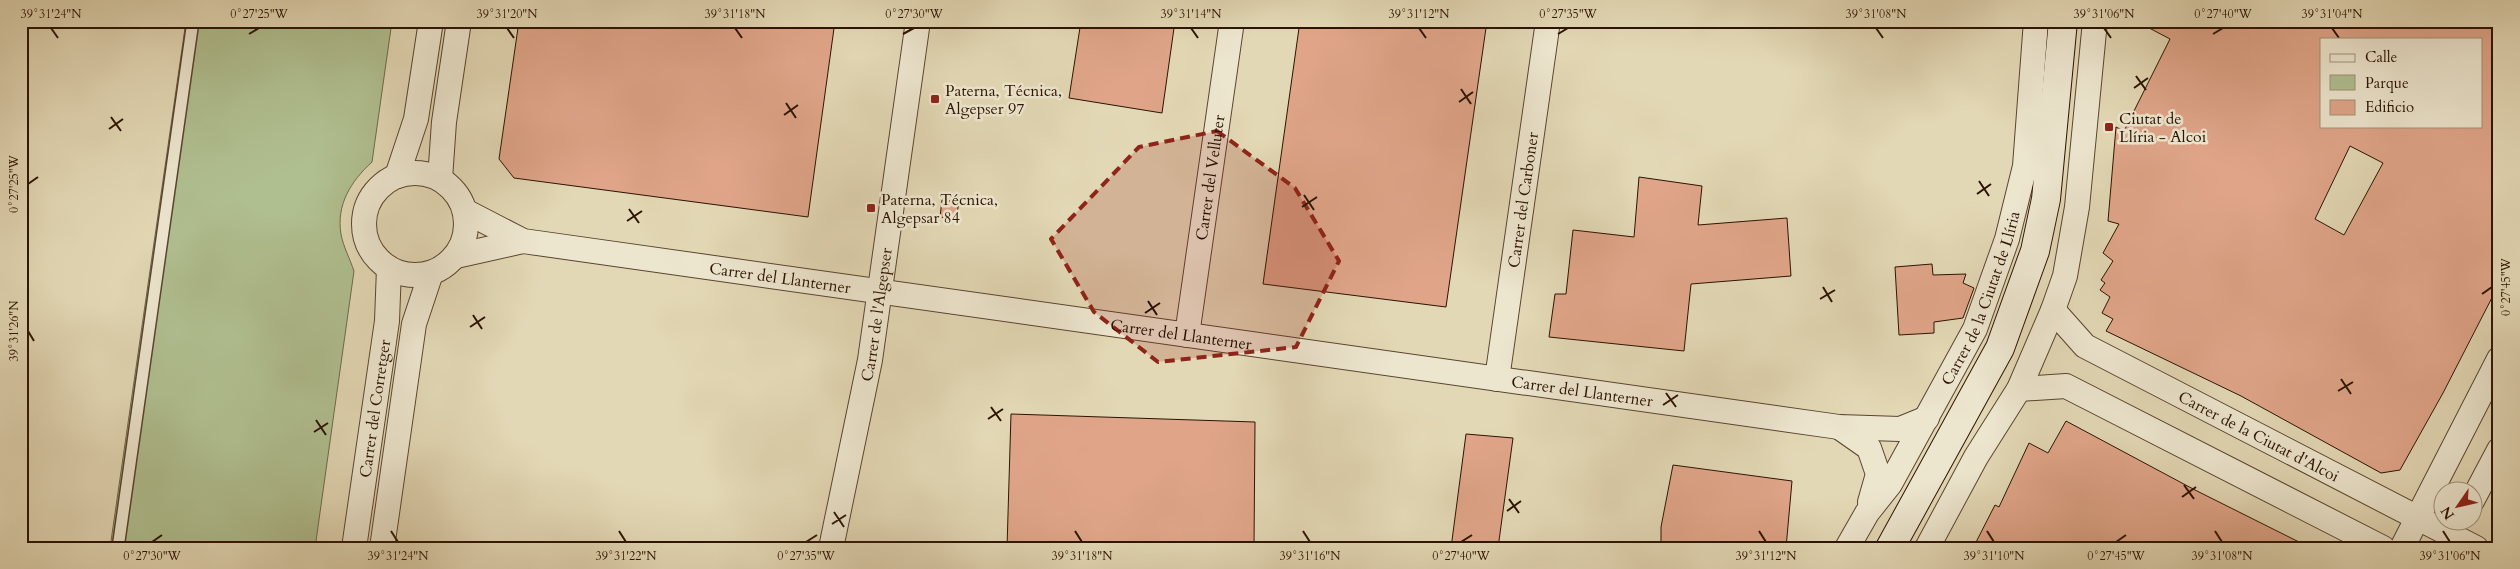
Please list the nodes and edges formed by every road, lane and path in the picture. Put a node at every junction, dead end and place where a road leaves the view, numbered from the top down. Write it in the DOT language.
graph roads {
  1 [pos="193,21"];
  2 [pos="430,21"];
  3 [pos="458,21"];
  4 [pos="918,21"];
  5 [pos="1232,21"];
  6 [pos="1548,21"];
  7 [pos="2036,21"];
  8 [pos="2063,21"];
  9 [pos="2095,21"];
  10 [pos="397,176"];
  11 [pos="440,179"];
  12 [pos="465,211"];
  13 [pos="523,241"];
  14 [pos="456,256"];
  15 [pos="389,268"];
  16 [pos="431,273"];
  17 [pos="879,291"];
  18 [pos="2053,310"];
  19 [pos="1187,335"];
  20 [pos="2499,358"];
  21 [pos="1497,379"];
  22 [pos="2019,389"];
  23 [pos="1928,418"];
  24 [pos="1839,427"];
  25 [pos="2499,450"];
  26 [pos="2482,482"];
  27 [pos="1867,513"];
  28 [pos="2417,518"];
  29 [pos="2455,535"];
  30 [pos="118,548"];
  31 [pos="354,548"];
  32 [pos="382,548"];
  33 [pos="830,548"];
  34 [pos="1847,548"];
  35 [pos="1890,548"];
  36 [pos="1927,548"];
  37 [pos="2383,548"];
  38 [pos="2402,548"];
  39 [pos="2476,548"];
  1 -- 30 [label="lane"];
  2 -- 10 [label="street"];
  3 -- 11 [label="street"];
  4 -- 17 [label="street, Carrer de l'Algepser"];
  5 -- 19 [label="street, Carrer del Velluter"];
  6 -- 21 [label="street, Carrer del Carboner"];
  7 -- 23 [label="street, Carrer de la Ciutat de Llíria"];
  8 -- 35 [label="street, Carrer de la Ciutat de Llíria"];
  9 -- 18 [label="street"];
  10 -- 11 [label="street"];
  10 -- 15 [label="street"];
  11 -- 12 [label="street"];
  12 -- 13 [label="street, Carrer del Llanterner"];
  12 -- 14 [label="street"];
  13 -- 14 [label="street, Carrer del Llanterner"];
  13 -- 17 [label="street, Carrer del Llanterner"];
  14 -- 16 [label="street"];
  15 -- 16 [label="street"];
  15 -- 31 [label="street, Carrer del Corretger"];
  16 -- 32 [label="street, Carrer del Corretger"];
  17 -- 19 [label="street, Carrer del Llanterner"];
  17 -- 33 [label="street, Carrer de l'Algepser"];
  18 -- 22 [label="street"];
  18 -- 28 [label="street, Carrer de la Ciutat d'Alcoi"];
  19 -- 21 [label="street, Carrer del Llanterner"];
  20 -- 28 [label="street"];
  21 -- 24 [label="street, Carrer del Llanterner"];
  22 -- 36 [label="street"];
  22 -- 37 [label="street"];
  23 -- 24 [label="street, Carrer del Llanterner"];
  23 -- 27 [label="street, Carrer de la Ciutat de Llíria"];
  24 -- 27 [label="street, Carrer del Llanterner"];
  25 -- 26 [label="street"];
  27 -- 34 [label="street, Carrer de la Ciutat de Llíria"];
  28 -- 29 [label="street, Carrer de la Ciutat d'Alcoi"];
  28 -- 38 [label="street"];
  29 -- 39 [label="street, Carrer de la Ciutat d'Alcoi"];
}
